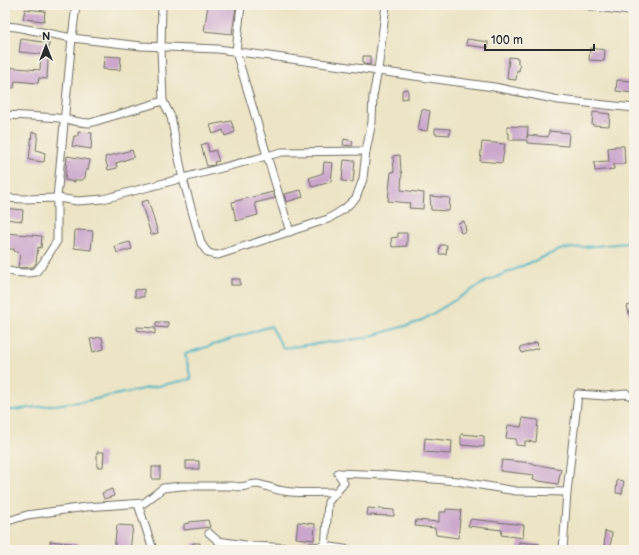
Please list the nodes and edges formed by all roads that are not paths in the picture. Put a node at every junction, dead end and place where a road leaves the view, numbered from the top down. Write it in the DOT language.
graph roads {
  1 [pos="76,5"];
  2 [pos="162,5"];
  3 [pos="241,5"];
  4 [pos="386,5"];
  5 [pos="591,5"];
  6 [pos="634,10"];
  7 [pos="5,26"];
  8 [pos="72,38"];
  9 [pos="161,48"];
  10 [pos="236,52"];
  11 [pos="378,70"];
  12 [pos="164,101"];
  13 [pos="634,108"];
  14 [pos="5,115"];
  15 [pos="65,119"];
  16 [pos="366,151"];
  17 [pos="267,156"];
  18 [pos="183,179"];
  19 [pos="5,198"];
  20 [pos="57,198"];
  21 [pos="290,232"];
  22 [pos="5,270"];
  23 [pos="634,396"];
  24 [pos="336,492"];
  25 [pos="567,492"];
  26 [pos="138,504"];
  27 [pos="5,522"];
  28 [pos="209,533"];
  29 [pos="235,547"];
  30 [pos="325,548"];
  31 [pos="153,550"];
  32 [pos="350,550"];
  33 [pos="563,550"];
  1 -- 8 [label="street"];
  2 -- 9 [label="street"];
  3 -- 10 [label="street"];
  4 -- 11 [label="street"];
  5 -- 6 [label="street"];
  7 -- 8 [label="street"];
  8 -- 9 [label="street"];
  8 -- 15 [label="street"];
  9 -- 10 [label="street"];
  9 -- 12 [label="street"];
  10 -- 11 [label="street"];
  10 -- 17 [label="street"];
  11 -- 13 [label="street"];
  11 -- 16 [label="street"];
  12 -- 15 [label="street"];
  12 -- 18 [label="street"];
  14 -- 15 [label="street"];
  15 -- 20 [label="street"];
  16 -- 17 [label="street"];
  16 -- 21 [label="street"];
  17 -- 18 [label="street"];
  17 -- 21 [label="street"];
  18 -- 20 [label="street"];
  18 -- 21 [label="street"];
  19 -- 20 [label="street"];
  20 -- 22 [label="street"];
  23 -- 25 [label="street"];
  24 -- 25 [label="street"];
  24 -- 26 [label="street"];
  24 -- 30 [label="street"];
  25 -- 33 [label="street"];
  26 -- 27 [label="street"];
  26 -- 31 [label="street"];
  28 -- 29 [label="street"];
  29 -- 30 [label="street"];
  30 -- 32 [label="street"];
}
